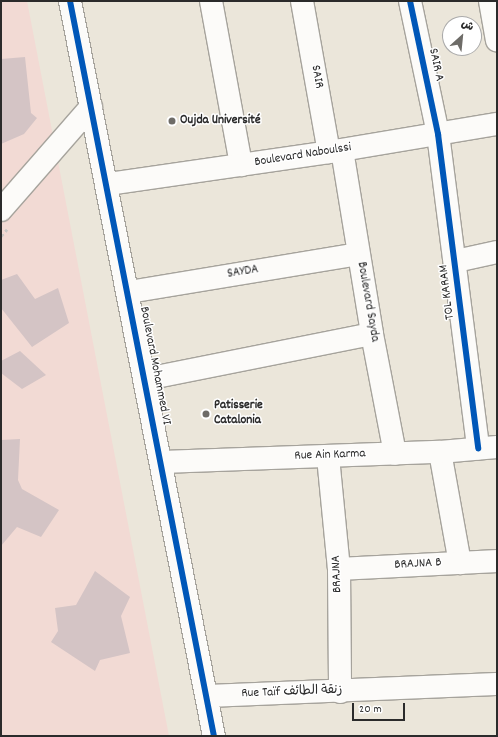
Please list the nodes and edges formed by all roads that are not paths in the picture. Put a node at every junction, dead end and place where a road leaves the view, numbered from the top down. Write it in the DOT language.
graph roads {
  1 [pos="70,1"];
  2 [pos="211,1"];
  3 [pos="302,1"];
  4 [pos="410,1"];
  5 [pos="490,1"];
  6 [pos="497,40"];
  7 [pos="90,107"];
  8 [pos="497,124"];
  9 [pos="438,134"];
  10 [pos="336,151"];
  11 [pos="241,165"];
  12 [pos="108,184"];
  13 [pos="1,210"];
  14 [pos="497,252"];
  15 [pos="358,254"];
  16 [pos="456,260"];
  17 [pos="129,292"];
  18 [pos="372,334"];
  19 [pos="146,379"];
  20 [pos="487,448"];
  21 [pos="440,452"];
  22 [pos="395,454"];
  23 [pos="328,457"];
  24 [pos="162,462"];
  25 [pos="497,561"];
  26 [pos="460,563"];
  27 [pos="339,569"];
  28 [pos="497,684"];
  29 [pos="340,692"];
  30 [pos="207,696"];
  31 [pos="214,736"];
  1 -- 7 [label="street, Boulevard Mohammed VI"];
  2 -- 11 [label="street"];
  3 -- 10 [label="street, SAIR"];
  4 -- 9 [label="street, SAIR A"];
  5 -- 6 [label="street"];
  7 -- 12 [label="street, Boulevard Mohammed VI"];
  7 -- 13 [label="street"];
  8 -- 9 [label="street, Boulevard Naboulssi"];
  9 -- 10 [label="street, Boulevard Naboulssi"];
  9 -- 16 [label="street, TOL KARAM"];
  10 -- 11 [label="street, Boulevard Naboulssi"];
  10 -- 15 [label="street, Boulevard Sayda"];
  11 -- 12 [label="street, Boulevard Naboulssi"];
  12 -- 17 [label="street, Boulevard Mohammed VI"];
  14 -- 16 [label="street"];
  15 -- 17 [label="street, SAYDA"];
  15 -- 18 [label="street, Boulevard Sayda"];
  16 -- 20 [label="street, TOL KARAM"];
  17 -- 19 [label="street, Boulevard Mohammed VI"];
  18 -- 19 [label="street"];
  18 -- 22 [label="street, Boulevard Sayda"];
  19 -- 24 [label="street, Boulevard Mohammed VI"];
  20 -- 21 [label="street, Rue Ain Karma"];
  21 -- 22 [label="street, Rue Ain Karma"];
  21 -- 26 [label="street"];
  22 -- 23 [label="street, Rue Ain Karma"];
  23 -- 24 [label="street, Rue Ain Karma"];
  23 -- 27 [label="street, BRAJNA"];
  24 -- 30 [label="street, Boulevard Mohammed VI"];
  25 -- 26 [label="street, BRAJNA B"];
  26 -- 27 [label="street, BRAJNA B"];
  27 -- 29 [label="street, BRAJNA"];
  28 -- 29 [label="street, Rue Taïf زنقة الطائف"];
  29 -- 30 [label="street, Rue Taïf زنقة الطائف"];
  30 -- 31 [label="street, Boulevard Mohammed VI"];
}
